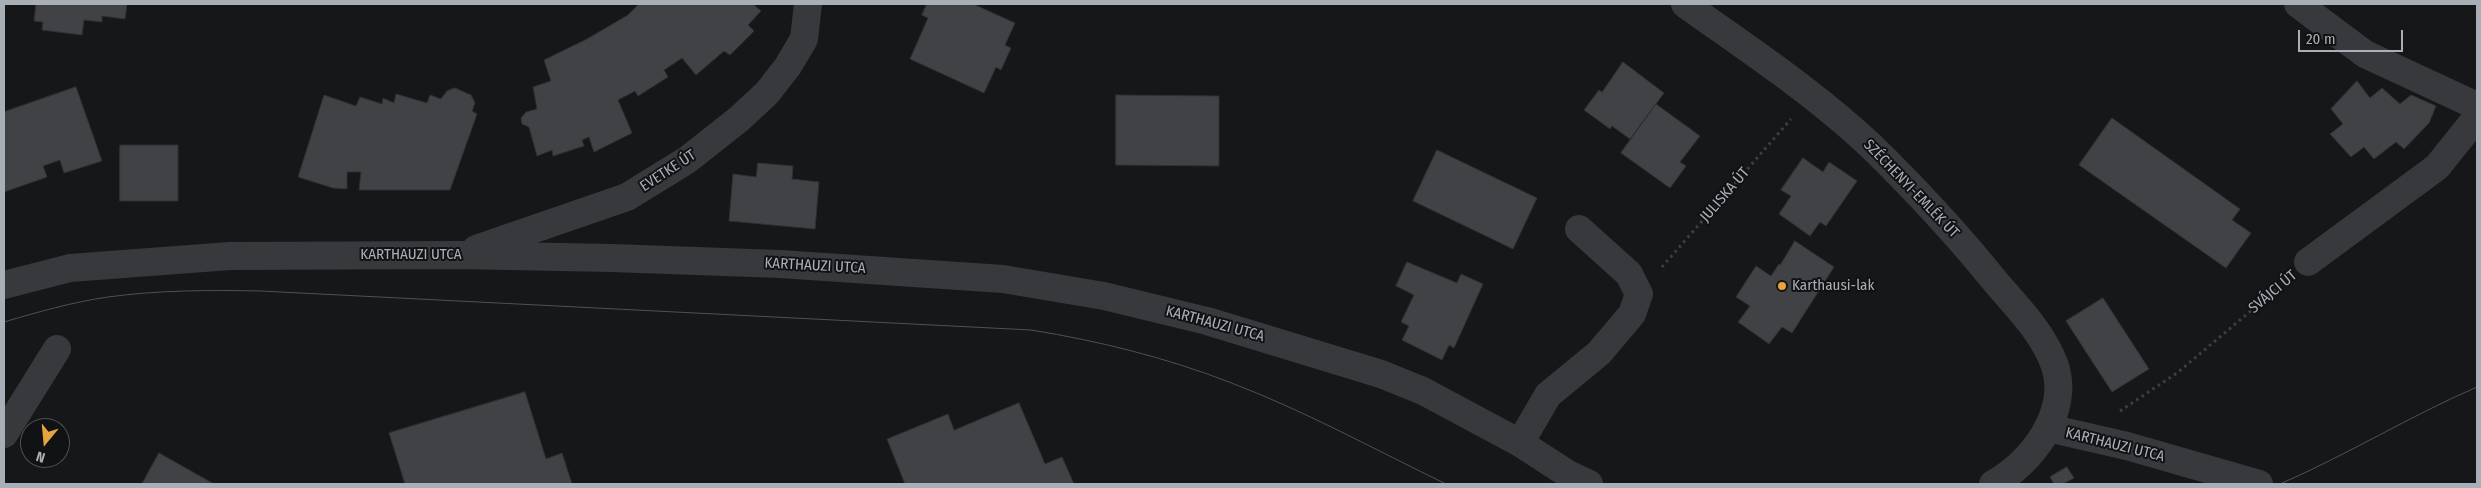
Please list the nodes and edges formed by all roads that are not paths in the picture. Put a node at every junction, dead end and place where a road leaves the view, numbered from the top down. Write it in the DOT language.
graph roads {
  1 [pos="808,4"];
  2 [pos="1685,4"];
  3 [pos="2298,4"];
  4 [pos="2477,106"];
  5 [pos="2477,117"];
  6 [pos="1579,229"];
  7 [pos="458,255"];
  8 [pos="2308,262"];
  9 [pos="4,286"];
  10 [pos="57,349"];
  11 [pos="2048,428"];
  12 [pos="4,434"];
  13 [pos="1520,443"];
  14 [pos="1589,484"];
  15 [pos="1994,484"];
  16 [pos="2258,484"];
  1 -- 7 [label="street, EVETKE ÚT"];
  2 -- 11 [label="street, SZÉCHENYI-EMLÉK ÚT"];
  3 -- 4 [label="street"];
  5 -- 8 [label="street, SVÁJCI ÚT"];
  6 -- 13 [label="street"];
  7 -- 9 [label="street, KARTHAUZI UTCA"];
  7 -- 13 [label="street, KARTHAUZI UTCA"];
  10 -- 12 [label="street"];
  11 -- 15 [label="street, KARTHAUZI UTCA"];
  11 -- 16 [label="street, KARTHAUZI UTCA"];
  13 -- 14 [label="street, KARTHAUZI UTCA"];
}
